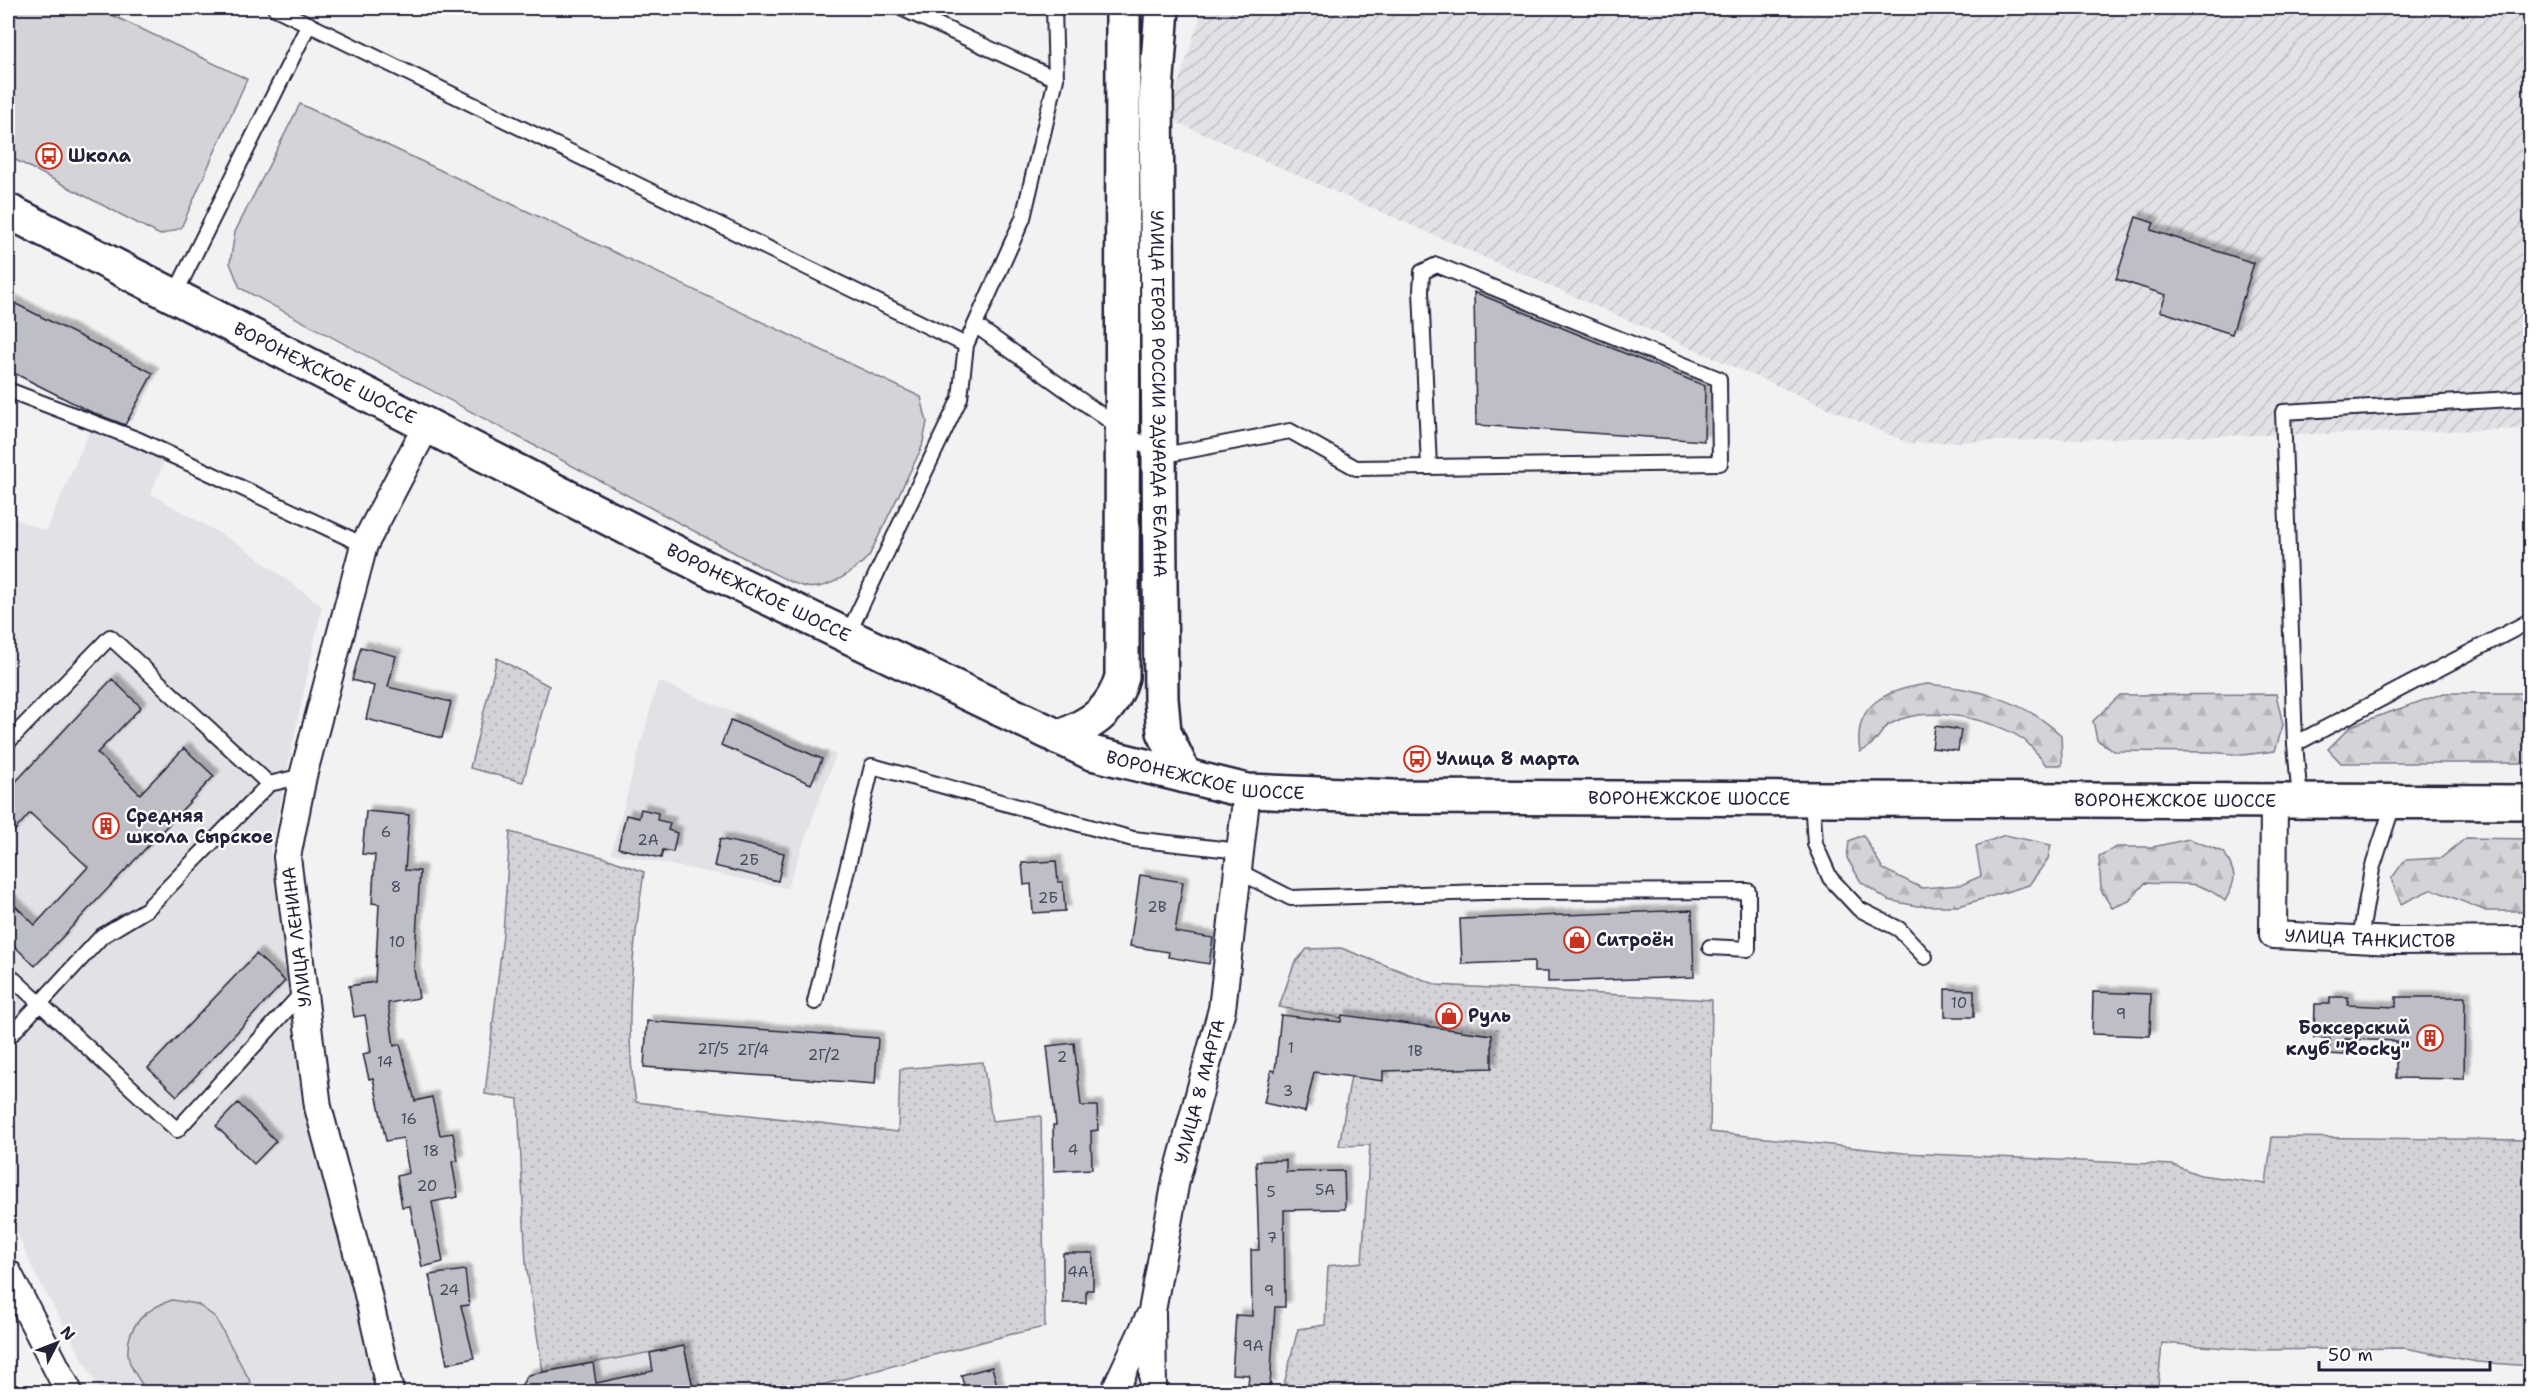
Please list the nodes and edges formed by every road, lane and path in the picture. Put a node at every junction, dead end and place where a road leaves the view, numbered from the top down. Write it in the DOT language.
graph roads {
  1 [pos="275,8"];
  2 [pos="901,8"];
  3 [pos="1054,8"];
  4 [pos="1123,8"];
  5 [pos="1162,8"];
  6 [pos="309,24"];
  7 [pos="1056,79"];
  8 [pos="8,211"];
  9 [pos="174,296"];
  10 [pos="975,325"];
  11 [pos="966,345"];
  12 [pos="8,390"];
  13 [pos="2530,398"];
  14 [pos="427,425"];
  15 [pos="1122,427"];
  16 [pos="1159,456"];
  17 [pos="1429,467"];
  18 [pos="364,545"];
  19 [pos="2530,621"];
  20 [pos="847,636"];
  21 [pos="1059,738"];
  22 [pos="8,742"];
  23 [pos="2295,744"];
  24 [pos="303,776"];
  25 [pos="1185,776"];
  26 [pos="269,784"];
  27 [pos="1247,791"];
  28 [pos="1812,798"];
  29 [pos="2287,800"];
  30 [pos="2394,801"];
  31 [pos="2530,802"];
  32 [pos="1239,861"];
  33 [pos="2360,939"];
  34 [pos="2530,940"];
  35 [pos="1710,947"];
  36 [pos="1925,957"];
  37 [pos="8,974"];
  38 [pos="303,993"];
  39 [pos="815,1002"];
  40 [pos="39,1004"];
  41 [pos="8,1038"];
  42 [pos="8,1273"];
  43 [pos="1152,1311"];
  44 [pos="69,1392"];
  45 [pos="390,1392"];
  46 [pos="1114,1392"];
  47 [pos="1153,1392"];
  1 -- 6 [label="lane"];
  2 -- 7 [label="lane"];
  3 -- 7 [label="lane"];
  4 -- 15 [label="main road, УЛИЦА ГЕРОЯ РОССИИ ЭДУАРДА БЕЛАНА"];
  5 -- 16 [label="main road, УЛИЦА ГЕРОЯ РОССИИ ЭДУАРДА БЕЛАНА"];
  6 -- 9 [label="lane"];
  6 -- 11 [label="lane"];
  7 -- 10 [label="lane"];
  8 -- 9 [label="main road, ВОРОНЕЖСКОЕ ШОССЕ"];
  9 -- 14 [label="main road, ВОРОНЕЖСКОЕ ШОССЕ"];
  10 -- 11 [label="lane"];
  10 -- 15 [label="lane"];
  11 -- 20 [label="lane"];
  12 -- 18 [label="lane"];
  13 -- 23 [label="lane"];
  14 -- 18 [label="street, УЛИЦА ЛЕНИНА"];
  14 -- 20 [label="main road, ВОРОНЕЖСКОЕ ШОССЕ"];
  15 -- 16 [label="lane"];
  15 -- 21 [label="main road, УЛИЦА ГЕРОЯ РОССИИ ЭДУАРДА БЕЛАНА"];
  16 -- 17 [label="lane"];
  16 -- 25 [label="main road, УЛИЦА ГЕРОЯ РОССИИ ЭДУАРДА БЕЛАНА"];
  17 -- 17 [label="lane"];
  18 -- 24 [label="street, УЛИЦА ЛЕНИНА"];
  19 -- 23 [label="lane"];
  20 -- 21 [label="main road, ВОРОНЕЖСКОЕ ШОССЕ"];
  21 -- 25 [label="main road, ВОРОНЕЖСКОЕ ШОССЕ"];
  22 -- 26 [label="lane"];
  23 -- 29 [label="lane"];
  24 -- 26 [label="lane"];
  24 -- 38 [label="street, УЛИЦА ЛЕНИНА"];
  25 -- 27 [label="main road, ВОРОНЕЖСКОЕ ШОССЕ"];
  26 -- 40 [label="lane"];
  27 -- 28 [label="main road, ВОРОНЕЖСКОЕ ШОССЕ"];
  27 -- 32 [label="street, УЛИЦА 8 МАРТА"];
  28 -- 29 [label="main road, ВОРОНЕЖСКОЕ ШОССЕ"];
  28 -- 36 [label="lane"];
  29 -- 30 [label="main road, ВОРОНЕЖСКОЕ ШОССЕ"];
  29 -- 33 [label="street, УЛИЦА ТАНКИСТОВ"];
  30 -- 31 [label="main road, ВОРОНЕЖСКОЕ ШОССЕ"];
  30 -- 33 [label="lane"];
  32 -- 35 [label="lane"];
  32 -- 39 [label="lane"];
  32 -- 43 [label="street, УЛИЦА 8 МАРТА"];
  33 -- 34 [label="street, УЛИЦА ТАНКИСТОВ"];
  37 -- 40 [label="lane"];
  38 -- 40 [label="lane"];
  38 -- 45 [label="street, УЛИЦА ЛЕНИНА"];
  40 -- 41 [label="lane"];
  42 -- 44 [label="street"];
  43 -- 46 [label="street"];
  43 -- 47 [label="street, УЛИЦА 8 МАРТА"];
}
